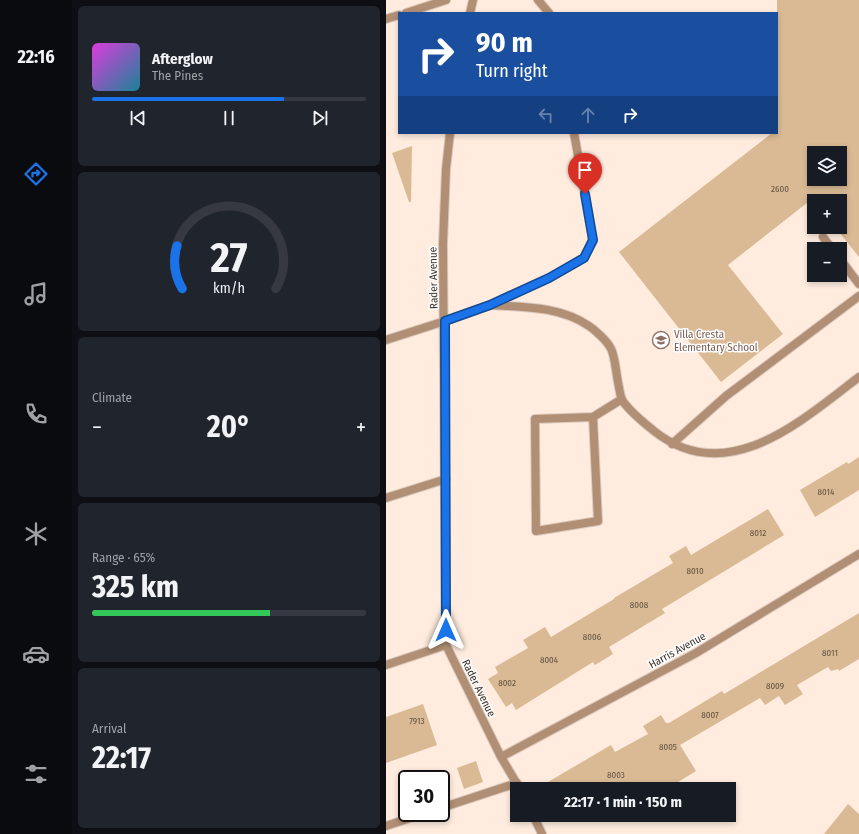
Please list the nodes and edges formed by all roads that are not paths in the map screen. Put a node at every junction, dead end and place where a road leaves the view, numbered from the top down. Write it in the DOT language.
graph roads {
  1 [pos="446,0"];
  2 [pos="473,0"];
  3 [pos="538,0"];
  4 [pos="409,12"];
  5 [pos="470,12"];
  6 [pos="547,12"];
  7 [pos="398,15"];
  8 [pos="386,19"];
  9 [pos="450,134"];
  10 [pos="574,134"];
  11 [pos="824,237"];
  12 [pos="827,242"];
  13 [pos="847,268"];
  14 [pos="859,284"];
  15 [pos="859,296"];
  16 [pos="490,305"];
  17 [pos="445,321"];
  18 [pos="386,340"];
  19 [pos="859,377"];
  20 [pos="622,398"];
  21 [pos="593,417"];
  22 [pos="672,444"];
  23 [pos="446,478"];
  24 [pos="386,498"];
  25 [pos="859,554"];
  26 [pos="446,645"];
  27 [pos="386,665"];
  28 [pos="501,758"];
  29 [pos="516,782"];
  30 [pos="510,788"];
  31 [pos="450,805"];
  32 [pos="398,822"];
  33 [pos="536,822"];
  34 [pos="386,826"];
  35 [pos="542,834"];
  1 -- 4 [label="street"];
  2 -- 5 [label="street"];
  3 -- 6 [label="street"];
  7 -- 8 [label="street"];
  9 -- 17 [label="street, Rader Avenue"];
  10 -- 16 [label="street"];
  11 -- 12 [label="street"];
  13 -- 14 [label="street"];
  15 -- 22 [label="street"];
  16 -- 17 [label="street"];
  16 -- 20 [label="street"];
  17 -- 18 [label="street"];
  17 -- 23 [label="street, Rader Avenue"];
  19 -- 22 [label="street"];
  20 -- 21 [label="street"];
  20 -- 22 [label="street"];
  21 -- 21 [label="street"];
  23 -- 24 [label="street"];
  23 -- 26 [label="street, Rader Avenue"];
  25 -- 28 [label="street, Harris Avenue"];
  26 -- 27 [label="street"];
  26 -- 28 [label="street, Rader Avenue"];
  28 -- 29 [label="street, Rader Avenue"];
  30 -- 31 [label="street"];
  32 -- 34 [label="street"];
  33 -- 35 [label="street"];
}
